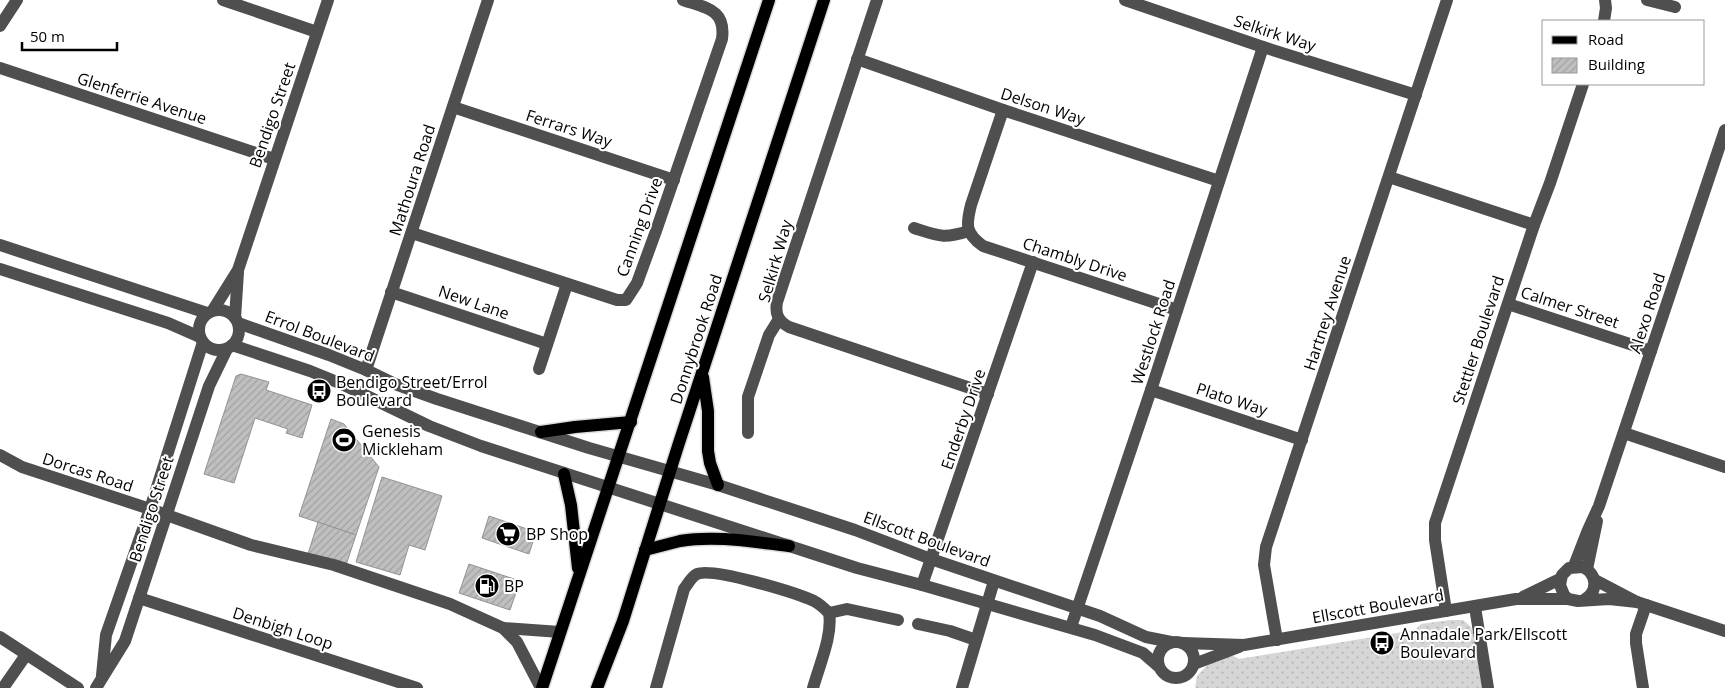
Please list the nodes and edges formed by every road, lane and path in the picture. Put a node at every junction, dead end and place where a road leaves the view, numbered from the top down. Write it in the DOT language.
graph roads {
  1 [pos="17,0"];
  2 [pos="223,0"];
  3 [pos="328,0"];
  4 [pos="488,0"];
  5 [pos="682,0"];
  6 [pos="769,0"];
  7 [pos="824,0"];
  8 [pos="877,0"];
  9 [pos="1125,0"];
  10 [pos="1447,0"];
  11 [pos="1605,0"];
  12 [pos="1647,0"];
  13 [pos="1675,7"];
  14 [pos="1604,20"];
  15 [pos="0,26"];
  16 [pos="317,32"];
  17 [pos="1263,46"];
  18 [pos="858,59"];
  19 [pos="0,68"];
  20 [pos="1583,85"];
  21 [pos="1416,95"];
  22 [pos="453,107"];
  23 [pos="1003,110"];
  24 [pos="1725,130"];
  25 [pos="274,159"];
  26 [pos="1389,177"];
  27 [pos="674,180"];
  28 [pos="1219,181"];
  29 [pos="1534,225"];
  30 [pos="914,228"];
  31 [pos="969,231"];
  32 [pos="412,233"];
  33 [pos="0,245"];
  34 [pos="1033,262"];
  35 [pos="0,269"];
  36 [pos="238,270"];
  37 [pos="566,284"];
  38 [pos="391,292"];
  39 [pos="1508,304"];
  40 [pos="1177,310"];
  41 [pos="210,312"];
  42 [pos="779,319"];
  43 [pos="237,320"];
  44 [pos="202,340"];
  45 [pos="547,344"];
  46 [pos="230,347"];
  47 [pos="1651,351"];
  48 [pos="539,369"];
  49 [pos="366,370"];
  50 [pos="702,374"];
  51 [pos="1151,390"];
  52 [pos="988,394"];
  53 [pos="631,422"];
  54 [pos="541,432"];
  55 [pos="748,433"];
  56 [pos="1624,433"];
  57 [pos="1302,440"];
  58 [pos="0,455"];
  59 [pos="619,457"];
  60 [pos="1725,467"];
  61 [pos="670,471"];
  62 [pos="564,474"];
  63 [pos="718,485"];
  64 [pos="608,488"];
  65 [pos="660,504"];
  66 [pos="1599,506"];
  67 [pos="150,509"];
  68 [pos="167,517"];
  69 [pos="789,546"];
  70 [pos="645,550"];
  71 [pos="932,560"];
  72 [pos="1574,566"];
  73 [pos="1587,569"];
  74 [pos="578,578"];
  75 [pos="1560,579"];
  76 [pos="1594,580"];
  77 [pos="994,581"];
  78 [pos="922,585"];
  79 [pos="138,598"];
  80 [pos="1516,599"];
  81 [pos="1568,599"];
  82 [pos="1584,600"];
  83 [pos="986,603"];
  84 [pos="1642,604"];
  85 [pos="1475,606"];
  86 [pos="1078,608"];
  87 [pos="1446,611"];
  88 [pos="829,613"];
  89 [pos="898,620"];
  90 [pos="918,624"];
  91 [pos="1071,627"];
  92 [pos="503,628"];
  93 [pos="1725,631"];
  94 [pos="560,632"];
  95 [pos="0,637"];
  96 [pos="976,640"];
  97 [pos="1277,640"];
  98 [pos="1177,643"];
  99 [pos="1244,645"];
  100 [pos="26,655"];
  101 [pos="1193,667"];
  102 [pos="1162,670"];
  103 [pos="99,683"];
  104 [pos="3,688"];
  105 [pos="78,688"];
  106 [pos="417,688"];
  107 [pos="542,688"];
  108 [pos="597,688"];
  109 [pos="656,688"];
  110 [pos="813,688"];
  111 [pos="962,688"];
  112 [pos="1170,688"];
  113 [pos="1187,688"];
  114 [pos="1488,688"];
  115 [pos="1643,688"];
  1 -- 15 [label="street"];
  2 -- 16 [label="street"];
  3 -- 16 [label="street, Bendigo Street"];
  4 -- 22 [label="street, Mathoura Road"];
  5 -- 27 [label="street, Canning Drive"];
  6 -- 53 [label="main road"];
  7 -- 50 [label="main road, Donnybrook Road"];
  8 -- 18 [label="street, Selkirk Way"];
  9 -- 17 [label="street, Selkirk Way"];
  10 -- 21 [label="street, Hartney Avenue"];
  11 -- 14 [label="street"];
  12 -- 13 [label="street"];
  16 -- 25 [label="street, Bendigo Street"];
  17 -- 21 [label="street, Selkirk Way"];
  17 -- 28 [label="street, Westlock Road"];
  18 -- 23 [label="street, Delson Way"];
  18 -- 42 [label="street, Selkirk Way"];
  19 -- 25 [label="street, Glenferrie Avenue"];
  20 -- 29 [label="street, Stettler Boulevard"];
  21 -- 26 [label="street, Hartney Avenue"];
  22 -- 27 [label="street, Ferrars Way"];
  22 -- 32 [label="street, Mathoura Road"];
  23 -- 28 [label="street, Delson Way"];
  23 -- 31 [label="street"];
  24 -- 47 [label="street, Alexo Road"];
  25 -- 36 [label="street, Bendigo Street"];
  26 -- 29 [label="street"];
  26 -- 57 [label="street, Hartney Avenue"];
  27 -- 37 [label="street, Canning Drive"];
  28 -- 40 [label="street, Westlock Road"];
  29 -- 39 [label="street, Stettler Boulevard"];
  30 -- 31 [label="street"];
  31 -- 34 [label="street, Chambly Drive"];
  32 -- 37 [label="street, Canning Drive"];
  32 -- 38 [label="street, Mathoura Road"];
  33 -- 41 [label="street, Errol Boulevard"];
  34 -- 40 [label="street, Chambly Drive"];
  34 -- 52 [label="street, Enderby Drive"];
  35 -- 44 [label="street"];
  36 -- 41 [label="street, Bendigo Street"];
  36 -- 43 [label="street, Bendigo Street"];
  37 -- 45 [label="street"];
  38 -- 45 [label="street, New Lane"];
  38 -- 49 [label="street, Mathoura Road"];
  39 -- 47 [label="street, Calmer Street"];
  39 -- 87 [label="street, Stettler Boulevard"];
  40 -- 51 [label="street, Westlock Road"];
  41 -- 43 [label="street, Errol Boulevard"];
  41 -- 44 [label="street"];
  42 -- 52 [label="street, Selkirk Way"];
  42 -- 55 [label="street"];
  43 -- 46 [label="street, Errol Boulevard"];
  43 -- 49 [label="street, Errol Boulevard"];
  44 -- 46 [label="street"];
  44 -- 67 [label="street, Bendigo Street"];
  45 -- 48 [label="street"];
  46 -- 62 [label="street"];
  46 -- 68 [label="street, Bendigo Street"];
  47 -- 56 [label="street, Alexo Road"];
  49 -- 54 [label="street, Errol Boulevard"];
  50 -- 61 [label="main road, Donnybrook Road"];
  50 -- 63 [label="main road"];
  51 -- 57 [label="street, Plato Way"];
  51 -- 86 [label="street, Westlock Road"];
  52 -- 71 [label="street, Enderby Drive"];
  53 -- 54 [label="main road"];
  53 -- 59 [label="main road"];
  54 -- 59 [label="street, Errol Boulevard"];
  56 -- 60 [label="street"];
  56 -- 66 [label="street, Alexo Road"];
  57 -- 97 [label="street, Hartney Avenue"];
  58 -- 67 [label="street, Dorcas Road"];
  59 -- 61 [label="street, Errol Boulevard"];
  59 -- 64 [label="main road"];
  61 -- 63 [label="street, Ellscott Boulevard"];
  61 -- 65 [label="main road, Donnybrook Road"];
  62 -- 64 [label="street"];
  62 -- 74 [label="main road"];
  63 -- 71 [label="street, Ellscott Boulevard"];
  64 -- 65 [label="street"];
  64 -- 74 [label="main road"];
  65 -- 69 [label="street"];
  65 -- 70 [label="main road, Donnybrook Road"];
  66 -- 72 [label="street, Alexo Road"];
  66 -- 73 [label="street, Alexo Road"];
  67 -- 68 [label="street, Dorcas Road"];
  67 -- 103 [label="street, Bendigo Street"];
  68 -- 79 [label="street, Bendigo Street"];
  68 -- 92 [label="street, Dorcas Road"];
  69 -- 70 [label="main road"];
  69 -- 78 [label="street"];
  70 -- 108 [label="main road, Donnybrook Road"];
  71 -- 77 [label="street, Ellscott Boulevard"];
  71 -- 78 [label="street, Enderby Drive"];
  72 -- 73 [label="street"];
  72 -- 75 [label="street"];
  73 -- 76 [label="street"];
  74 -- 94 [label="main road"];
  75 -- 80 [label="street, Ellscott Boulevard"];
  75 -- 81 [label="street"];
  76 -- 82 [label="street"];
  76 -- 84 [label="street"];
  77 -- 83 [label="street"];
  77 -- 86 [label="street, Ellscott Boulevard"];
  78 -- 83 [label="street"];
  79 -- 103 [label="street, Bendigo Street"];
  79 -- 106 [label="street, Denbigh Loop"];
  80 -- 81 [label="street, Ellscott Boulevard"];
  80 -- 85 [label="street, Ellscott Boulevard"];
  81 -- 82 [label="street"];
  82 -- 84 [label="street"];
  83 -- 91 [label="street"];
  83 -- 96 [label="street"];
  84 -- 93 [label="street"];
  84 -- 115 [label="street"];
  85 -- 87 [label="street, Ellscott Boulevard"];
  85 -- 114 [label="street"];
  86 -- 91 [label="street, Westlock Road"];
  86 -- 98 [label="street, Ellscott Boulevard"];
  87 -- 97 [label="street, Ellscott Boulevard"];
  88 -- 89 [label="street"];
  88 -- 109 [label="street"];
  88 -- 110 [label="street"];
  90 -- 96 [label="street"];
  91 -- 102 [label="street"];
  92 -- 94 [label="street"];
  92 -- 107 [label="street"];
  94 -- 107 [label="main road"];
  95 -- 100 [label="street"];
  96 -- 111 [label="street"];
  97 -- 99 [label="street, Ellscott Boulevard"];
  98 -- 99 [label="street, Ellscott Boulevard"];
  98 -- 101 [label="street"];
  98 -- 102 [label="street"];
  99 -- 101 [label="street, Ellscott Boulevard"];
  100 -- 104 [label="street"];
  100 -- 105 [label="street"];
  101 -- 102 [label="street"];
  101 -- 113 [label="street"];
  102 -- 112 [label="street"];
}
